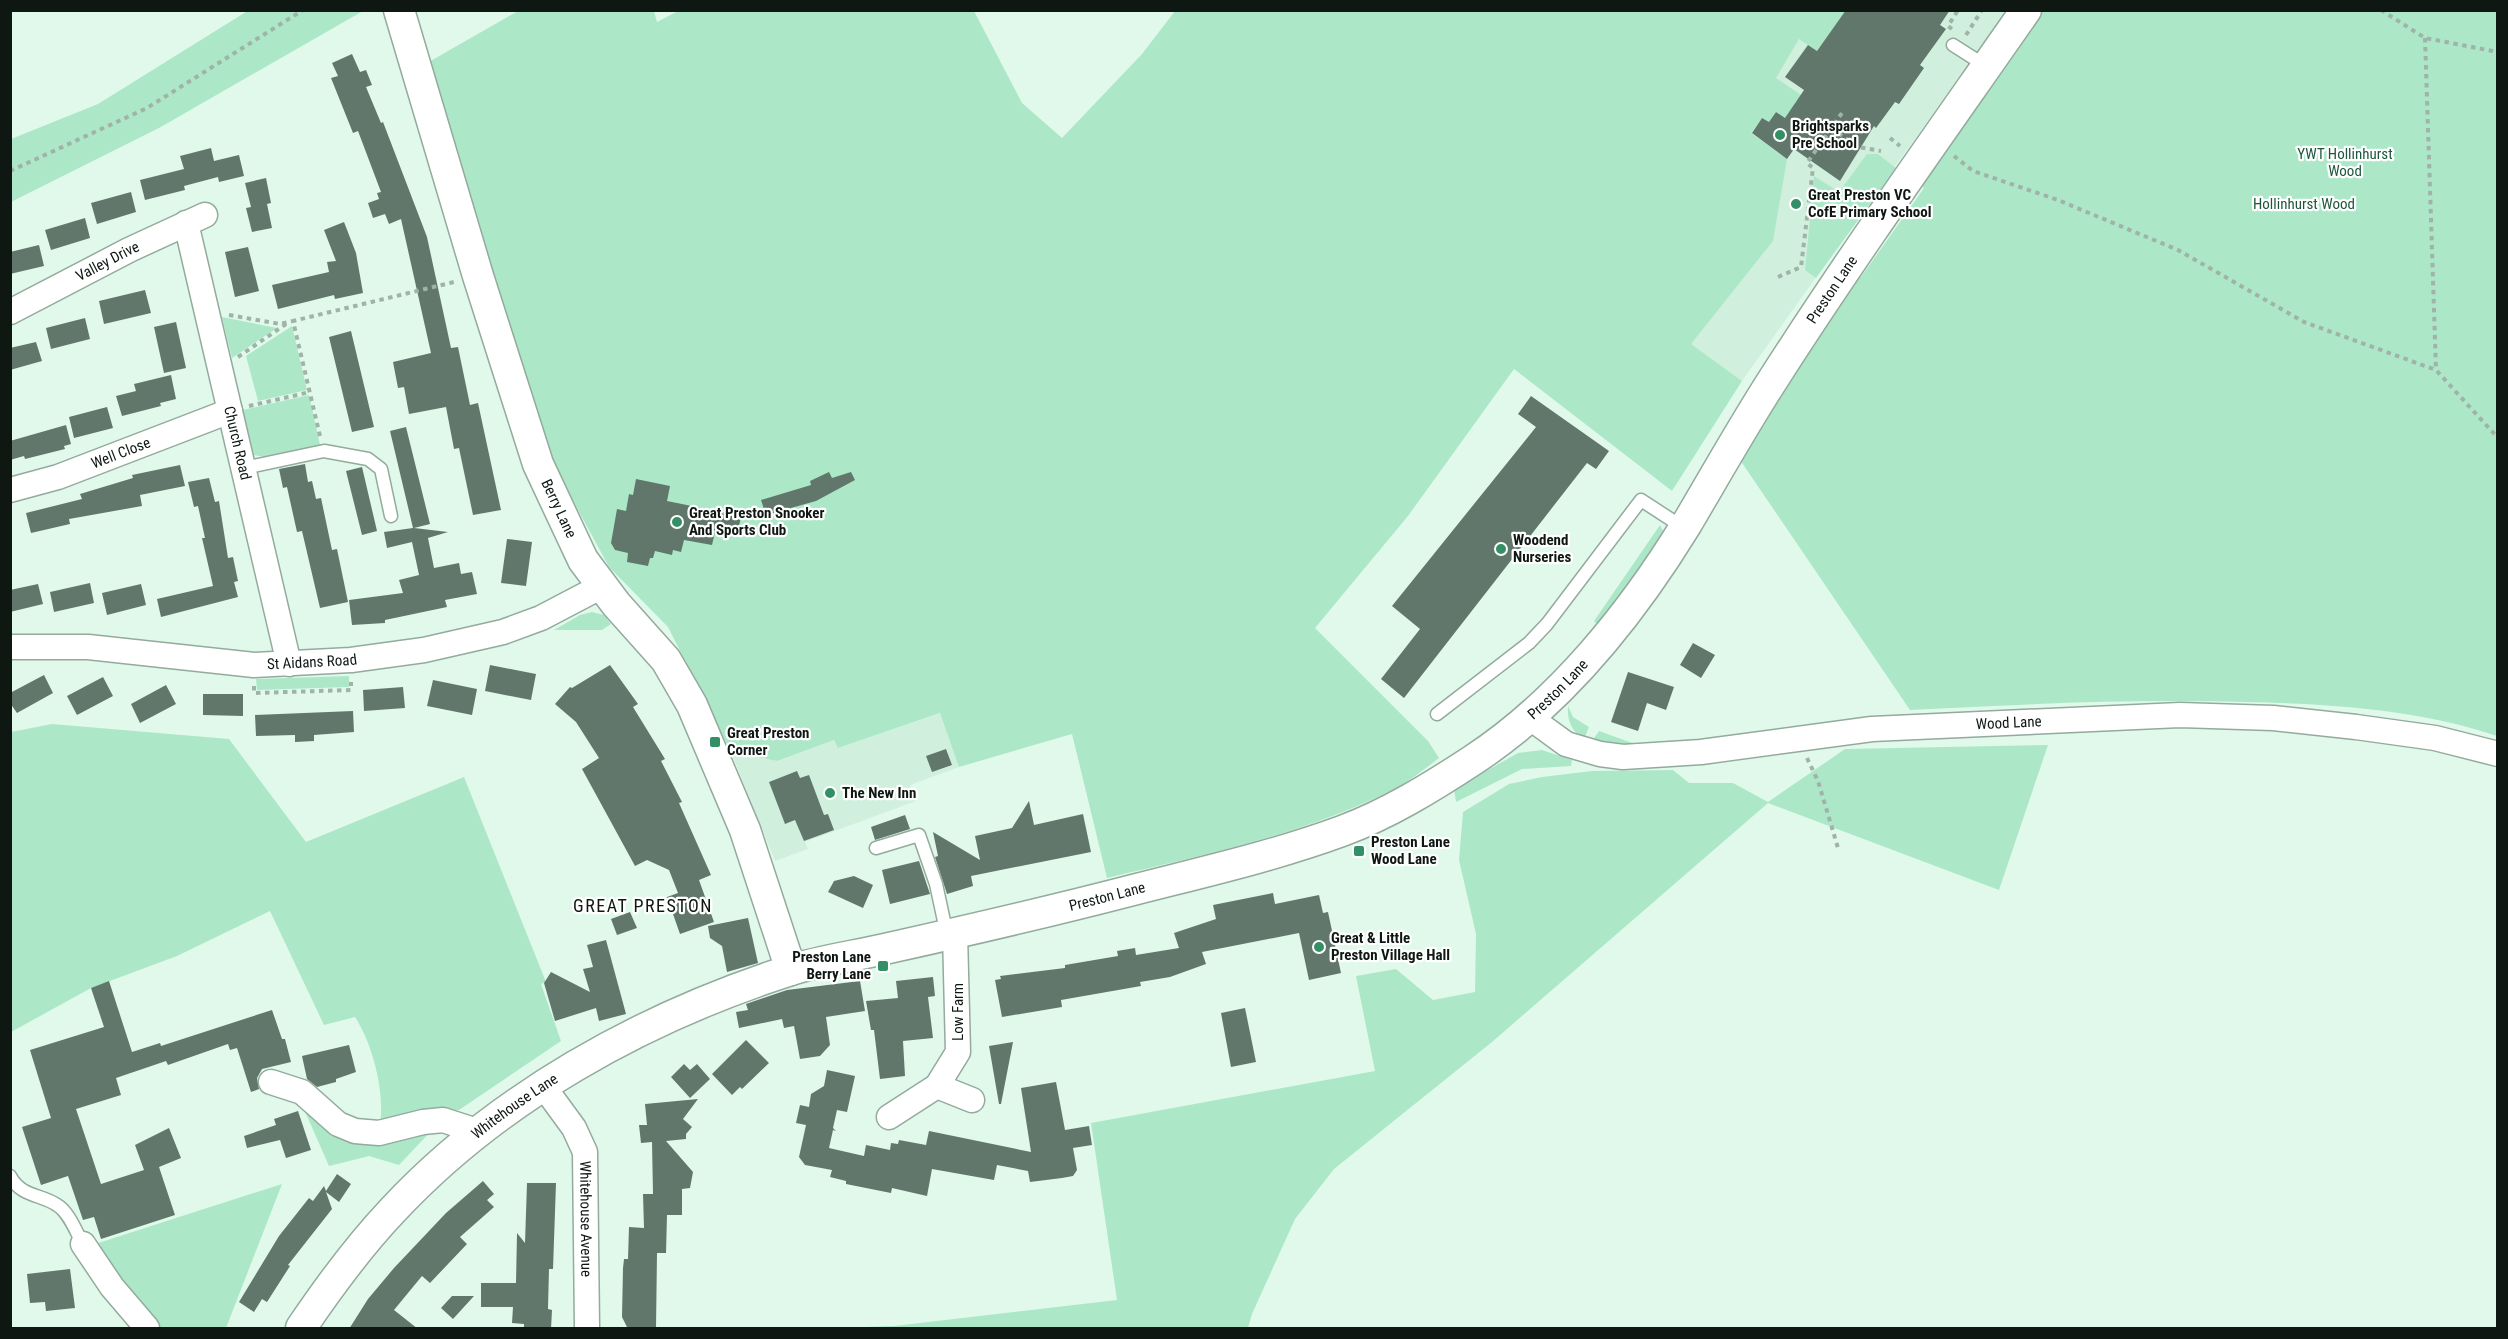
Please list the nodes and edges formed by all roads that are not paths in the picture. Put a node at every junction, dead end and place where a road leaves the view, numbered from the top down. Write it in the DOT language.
graph roads {
  1 [pos="399,10"];
  2 [pos="2026,10"];
  3 [pos="1959,44"];
  4 [pos="1987,67"];
  5 [pos="196,219"];
  6 [pos="10,312"];
  7 [pos="230,411"];
  8 [pos="244,468"];
  9 [pos="10,490"];
  10 [pos="392,516"];
  11 [pos="1684,528"];
  12 [pos="602,586"];
  13 [pos="10,647"];
  14 [pos="289,664"];
  15 [pos="1437,714"];
  16 [pos="1528,717"];
  17 [pos="2498,754"];
  18 [pos="876,848"];
  19 [pos="951,934"];
  20 [pos="791,970"];
  21 [pos="271,1082"];
  22 [pos="937,1086"];
  23 [pos="544,1087"];
  24 [pos="972,1100"];
  25 [pos="889,1118"];
  26 [pos="480,1132"];
  27 [pos="10,1176"];
  28 [pos="83,1244"];
  29 [pos="147,1329"];
  30 [pos="301,1329"];
  31 [pos="587,1329"];
  1 -- 12 [label="street, Berry Lane"];
  2 -- 4 [label="street, Preston Lane"];
  3 -- 4 [label="lane"];
  4 -- 11 [label="street, Preston Lane"];
  5 -- 6 [label="street, Valley Drive"];
  5 -- 7 [label="street, Church Road"];
  7 -- 8 [label="street, Church Road"];
  7 -- 9 [label="street, Well Close"];
  8 -- 10 [label="lane"];
  8 -- 14 [label="street, Church Road"];
  11 -- 15 [label="lane"];
  11 -- 16 [label="street, Preston Lane"];
  12 -- 14 [label="street, St Aidans Road"];
  12 -- 20 [label="street, Berry Lane"];
  13 -- 14 [label="street, St Aidans Road"];
  16 -- 17 [label="street, Wood Lane"];
  16 -- 19 [label="street, Preston Lane"];
  18 -- 19 [label="lane"];
  19 -- 20 [label="street, Preston Lane"];
  19 -- 22 [label="street, Low Farm"];
  20 -- 23 [label="street, Whitehouse Lane"];
  21 -- 26 [label="street"];
  22 -- 24 [label="street"];
  22 -- 25 [label="street, Low Farm"];
  23 -- 26 [label="street, Whitehouse Lane"];
  23 -- 31 [label="street, Whitehouse Avenue"];
  26 -- 30 [label="street, Whitehouse Lane"];
  27 -- 28 [label="lane"];
  28 -- 29 [label="street"];
}
